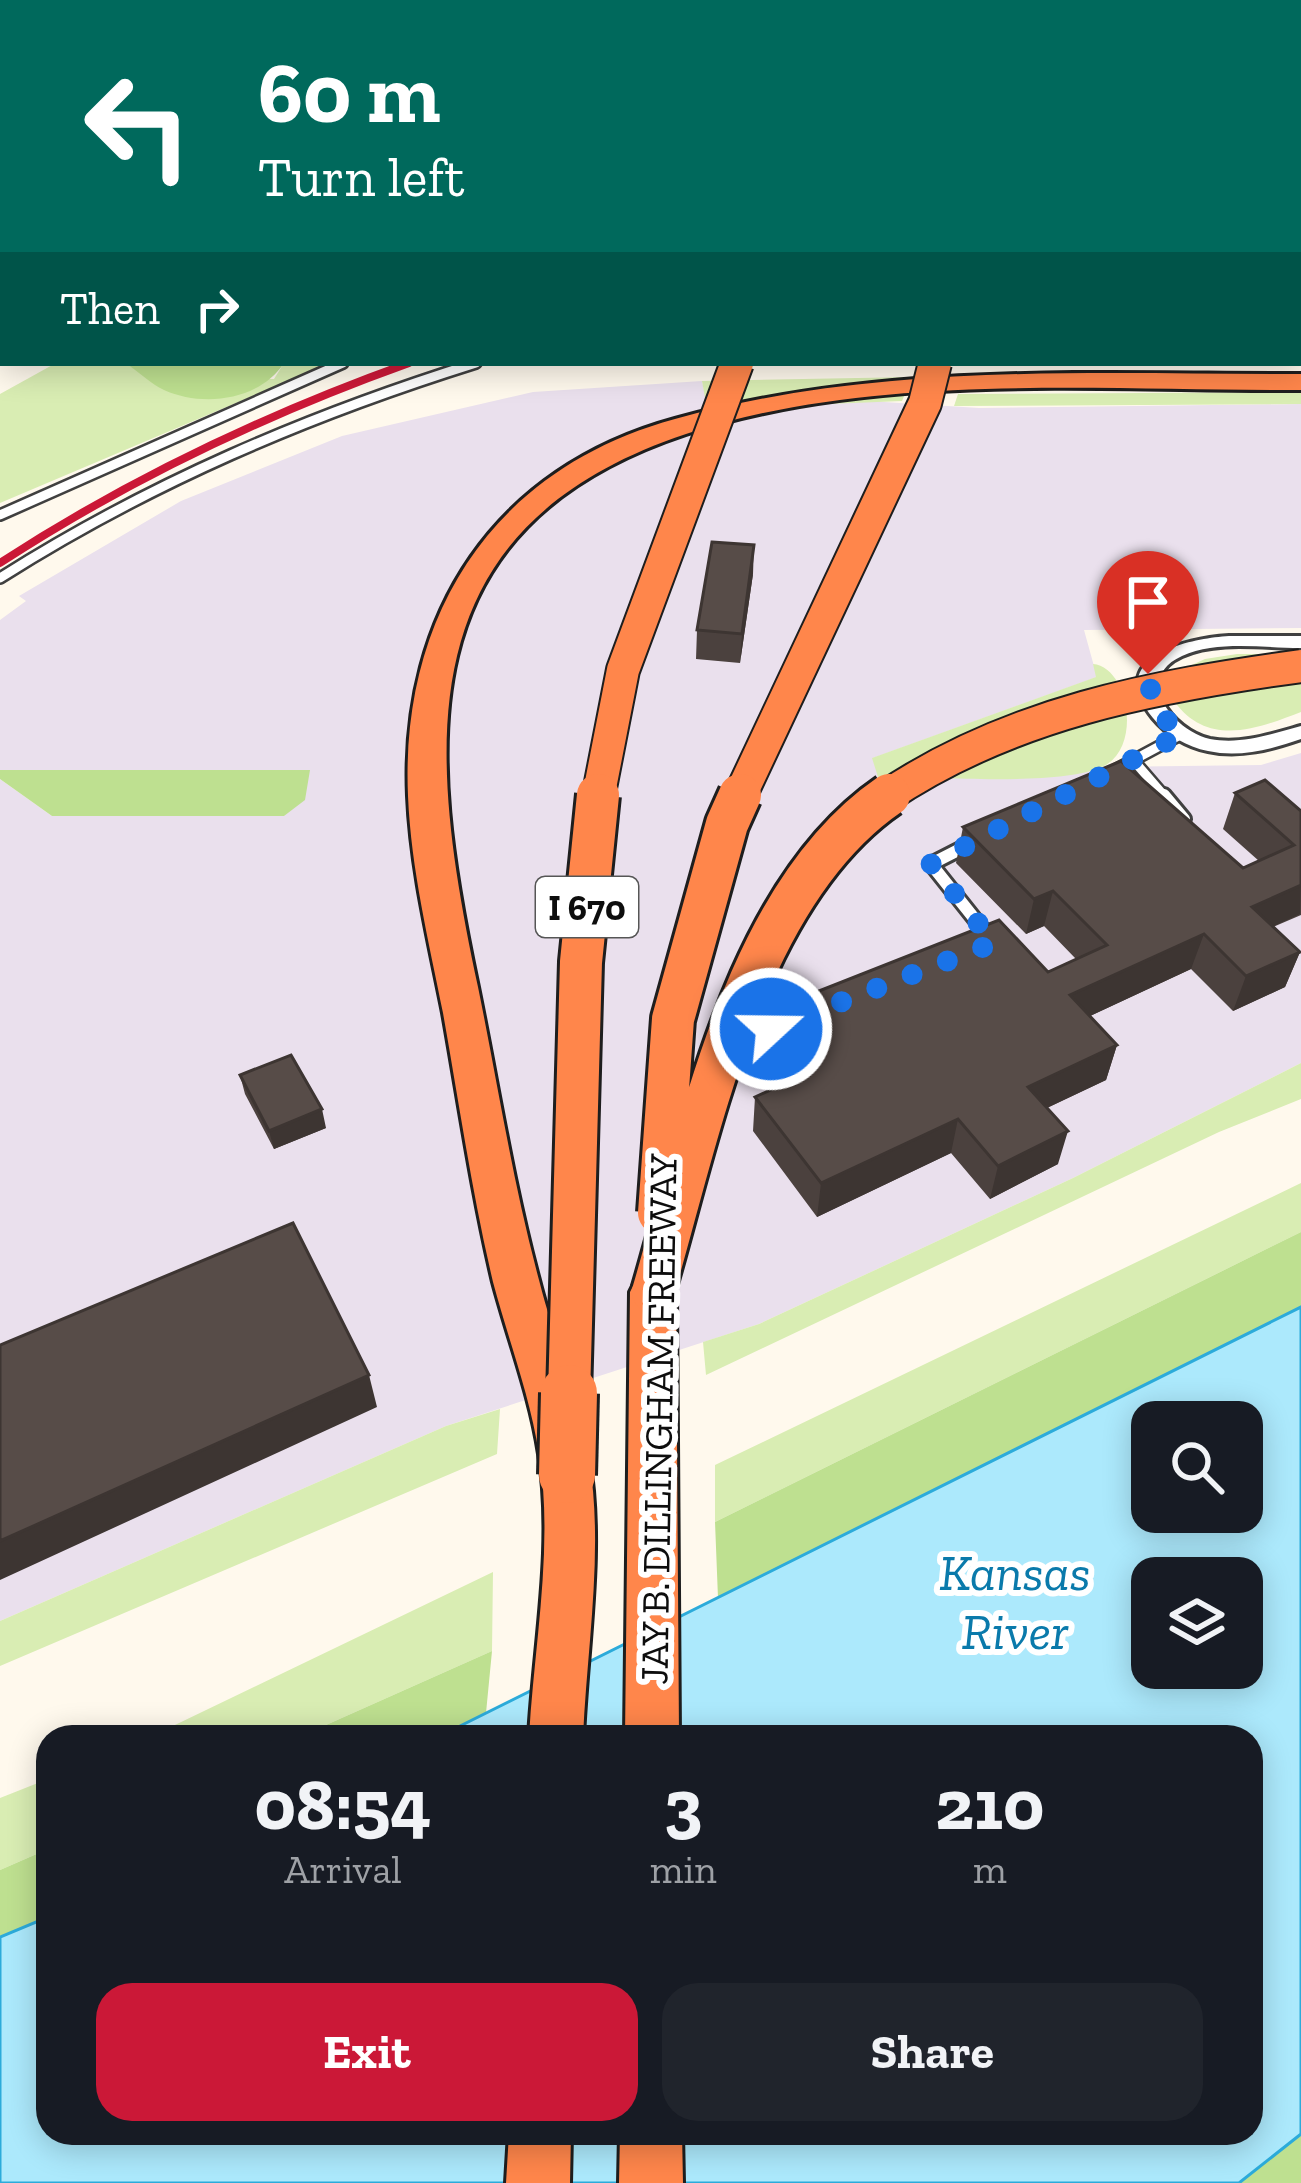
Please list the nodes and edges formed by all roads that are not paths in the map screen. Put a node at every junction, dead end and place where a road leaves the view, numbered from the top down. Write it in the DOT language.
graph roads {
  1 [pos="336,366"];
  2 [pos="467,366"];
  3 [pos="735,366"];
  4 [pos="934,366"];
  5 [pos="1301,382"];
  6 [pos="0,515"];
  7 [pos="0,578"];
  8 [pos="1301,642"];
  9 [pos="1301,666"];
  10 [pos="1301,732"];
  11 [pos="1182,734"];
  12 [pos="1133,761"];
  13 [pos="1093,782"];
  14 [pos="1193,829"];
  15 [pos="992,833"];
  16 [pos="971,951"];
  17 [pos="653,1292"];
  18 [pos="567,1475"];
  19 [pos="557,1725"];
  20 [pos="652,1725"];
  21 [pos="540,2145"];
  22 [pos="651,2145"];
  23 [pos="538,2183"];
  24 [pos="651,2183"];
  1 -- 6 [label="lane"];
  2 -- 7 [label="lane"];
  3 -- 18 [label="highway, I 670, bridge"];
  4 -- 17 [label="highway, JAY B. DILLINGHAM FREEWAY / I 670, bridge"];
  5 -- 18 [label="highway, bridge"];
  8 -- 11 [label="street"];
  9 -- 17 [label="highway, bridge"];
  10 -- 11 [label="street"];
  11 -- 12 [label="lane"];
  12 -- 13 [label="lane"];
  12 -- 14 [label="lane"];
  15 -- 16 [label="lane"];
  17 -- 20 [label="highway, JAY B. DILLINGHAM FREEWAY / I 670"];
  18 -- 19 [label="highway, I 670"];
  21 -- 23 [label="highway"];
  22 -- 24 [label="highway"];
}
